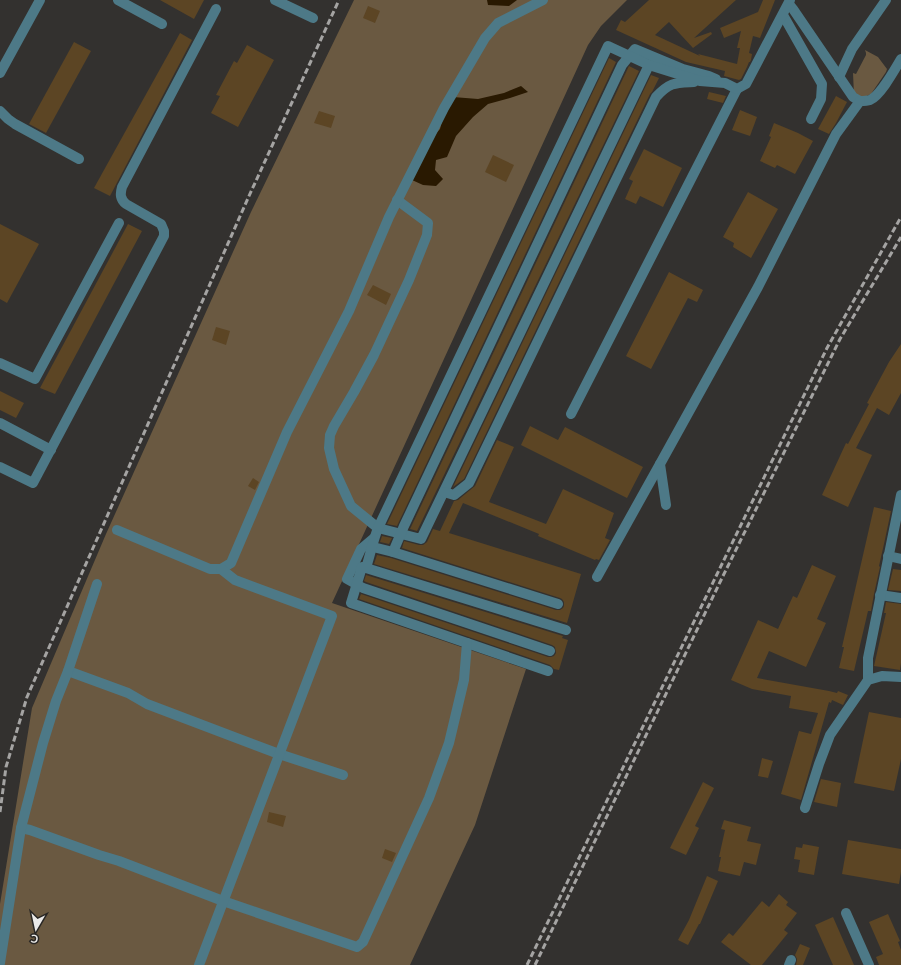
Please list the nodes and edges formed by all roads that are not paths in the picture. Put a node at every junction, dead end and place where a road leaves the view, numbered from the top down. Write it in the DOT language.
graph roads {
  1 [pos="40,0"];
  2 [pos="118,0"];
  3 [pos="275,0"];
  4 [pos="542,0"];
  5 [pos="886,0"];
  6 [pos="789,2"];
  7 [pos="216,9"];
  8 [pos="783,15"];
  9 [pos="313,18"];
  10 [pos="162,24"];
  11 [pos="901,58"];
  12 [pos="649,65"];
  13 [pos="0,73"];
  14 [pos="839,77"];
  15 [pos="700,81"];
  16 [pos="725,83"];
  17 [pos="738,89"];
  18 [pos="860,101"];
  19 [pos="0,111"];
  20 [pos="811,120"];
  21 [pos="79,159"];
  22 [pos="397,200"];
  23 [pos="119,223"];
  24 [pos="0,362"];
  25 [pos="571,414"];
  26 [pos="0,423"];
  27 [pos="51,450"];
  28 [pos="660,464"];
  29 [pos="0,467"];
  30 [pos="444,492"];
  31 [pos="901,495"];
  32 [pos="666,505"];
  33 [pos="899,516"];
  34 [pos="117,530"];
  35 [pos="375,538"];
  36 [pos="395,547"];
  37 [pos="888,556"];
  38 [pos="901,558"];
  39 [pos="366,568"];
  40 [pos="221,569"];
  41 [pos="597,577"];
  42 [pos="97,584"];
  43 [pos="880,595"];
  44 [pos="901,598"];
  45 [pos="558,604"];
  46 [pos="566,630"];
  47 [pos="467,643"];
  48 [pos="550,651"];
  49 [pos="68,671"];
  50 [pos="548,671"];
  51 [pos="901,677"];
  52 [pos="868,680"];
  53 [pos="279,754"];
  54 [pos="343,775"];
  55 [pos="805,808"];
  56 [pos="21,828"];
  57 [pos="223,901"];
  58 [pos="846,913"];
  59 [pos="0,963"];
  60 [pos="199,965"];
  61 [pos="869,965"];
  1 -- 13 [label="street"];
  2 -- 10 [label="street"];
  3 -- 9 [label="street"];
  4 -- 22 [label="street"];
  5 -- 14 [label="street"];
  6 -- 8 [label="street"];
  6 -- 14 [label="street"];
  7 -- 27 [label="street"];
  8 -- 17 [label="street"];
  8 -- 20 [label="street"];
  11 -- 18 [label="street"];
  12 -- 15 [label="street"];
  12 -- 30 [label="street"];
  12 -- 35 [label="street"];
  14 -- 18 [label="street"];
  15 -- 16 [label="street"];
  15 -- 30 [label="street"];
  16 -- 17 [label="street"];
  16 -- 36 [label="street"];
  17 -- 25 [label="street"];
  18 -- 28 [label="street"];
  19 -- 21 [label="street"];
  22 -- 35 [label="street"];
  22 -- 40 [label="street"];
  23 -- 24 [label="street"];
  26 -- 27 [label="street"];
  27 -- 29 [label="street"];
  28 -- 32 [label="street"];
  28 -- 41 [label="street"];
  30 -- 35 [label="street"];
  31 -- 33 [label="street"];
  33 -- 37 [label="street"];
  34 -- 40 [label="street"];
  35 -- 36 [label="street"];
  35 -- 39 [label="street"];
  35 -- 48 [label="street"];
  36 -- 45 [label="street"];
  37 -- 38 [label="street"];
  37 -- 43 [label="street"];
  39 -- 46 [label="street"];
  39 -- 47 [label="street"];
  40 -- 53 [label="street"];
  42 -- 49 [label="street"];
  43 -- 44 [label="street"];
  43 -- 52 [label="street"];
  47 -- 50 [label="street"];
  47 -- 57 [label="street"];
  49 -- 53 [label="street"];
  49 -- 56 [label="street"];
  51 -- 52 [label="street"];
  52 -- 55 [label="street"];
  53 -- 54 [label="street"];
  53 -- 57 [label="street"];
  56 -- 57 [label="street"];
  56 -- 59 [label="street"];
  57 -- 60 [label="street"];
  58 -- 61 [label="street"];
}
